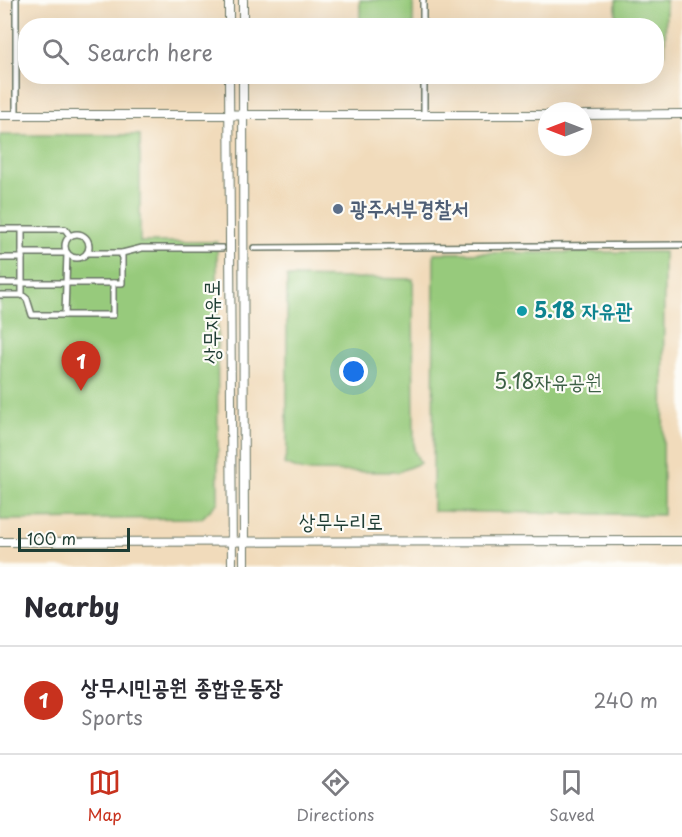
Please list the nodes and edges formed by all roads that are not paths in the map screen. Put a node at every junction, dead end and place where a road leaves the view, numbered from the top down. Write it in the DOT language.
graph roads {
  1 [pos="16,0"];
  2 [pos="229,0"];
  3 [pos="243,0"];
  4 [pos="423,0"];
  5 [pos="229,18"];
  6 [pos="243,18"];
  7 [pos="423,18"];
  8 [pos="229,84"];
  9 [pos="243,84"];
  10 [pos="424,84"];
  11 [pos="592,114"];
  12 [pos="682,114"];
  13 [pos="229,115"];
  14 [pos="243,115"];
  15 [pos="538,115"];
  16 [pos="0,116"];
  17 [pos="16,116"];
  18 [pos="424,116"];
  19 [pos="0,229"];
  20 [pos="22,229"];
  21 [pos="70,236"];
  22 [pos="682,245"];
  23 [pos="222,248"];
  24 [pos="254,248"];
  25 [pos="67,253"];
  26 [pos="87,253"];
  27 [pos="122,253"];
  28 [pos="22,255"];
  29 [pos="0,258"];
  30 [pos="0,283"];
  31 [pos="22,283"];
  32 [pos="65,283"];
  33 [pos="113,283"];
  34 [pos="0,295"];
  35 [pos="22,295"];
  36 [pos="65,315"];
  37 [pos="232,540"];
  38 [pos="244,540"];
  39 [pos="682,541"];
  40 [pos="0,542"];
  41 [pos="232,567"];
  42 [pos="244,567"];
  1 -- 17 [label="street"];
  2 -- 5 [label="street"];
  3 -- 6 [label="street"];
  4 -- 7 [label="street"];
  8 -- 13 [label="street, 상무자유로"];
  9 -- 14 [label="street, 상무자유로"];
  10 -- 18 [label="street"];
  11 -- 12 [label="street"];
  13 -- 14 [label="main road"];
  13 -- 17 [label="street"];
  13 -- 37 [label="street, 상무자유로"];
  14 -- 18 [label="street"];
  14 -- 38 [label="street, 상무자유로"];
  15 -- 18 [label="street"];
  16 -- 17 [label="street"];
  19 -- 20 [label="street"];
  20 -- 21 [label="street"];
  20 -- 28 [label="street"];
  21 -- 25 [label="street"];
  21 -- 26 [label="street"];
  22 -- 24 [label="street"];
  23 -- 27 [label="street"];
  25 -- 26 [label="street"];
  25 -- 28 [label="street"];
  25 -- 32 [label="street"];
  26 -- 27 [label="street"];
  27 -- 33 [label="street"];
  28 -- 29 [label="street"];
  28 -- 31 [label="street"];
  30 -- 31 [label="street"];
  31 -- 32 [label="street"];
  31 -- 35 [label="street"];
  32 -- 33 [label="street"];
  32 -- 36 [label="street"];
  33 -- 36 [label="street"];
  34 -- 35 [label="street"];
  35 -- 36 [label="street"];
  37 -- 38 [label="street, 상무누리로"];
  37 -- 40 [label="street, 상무누리로"];
  37 -- 41 [label="street, 상무자유로"];
  38 -- 39 [label="street, 상무누리로"];
  38 -- 42 [label="street, 상무자유로"];
}
